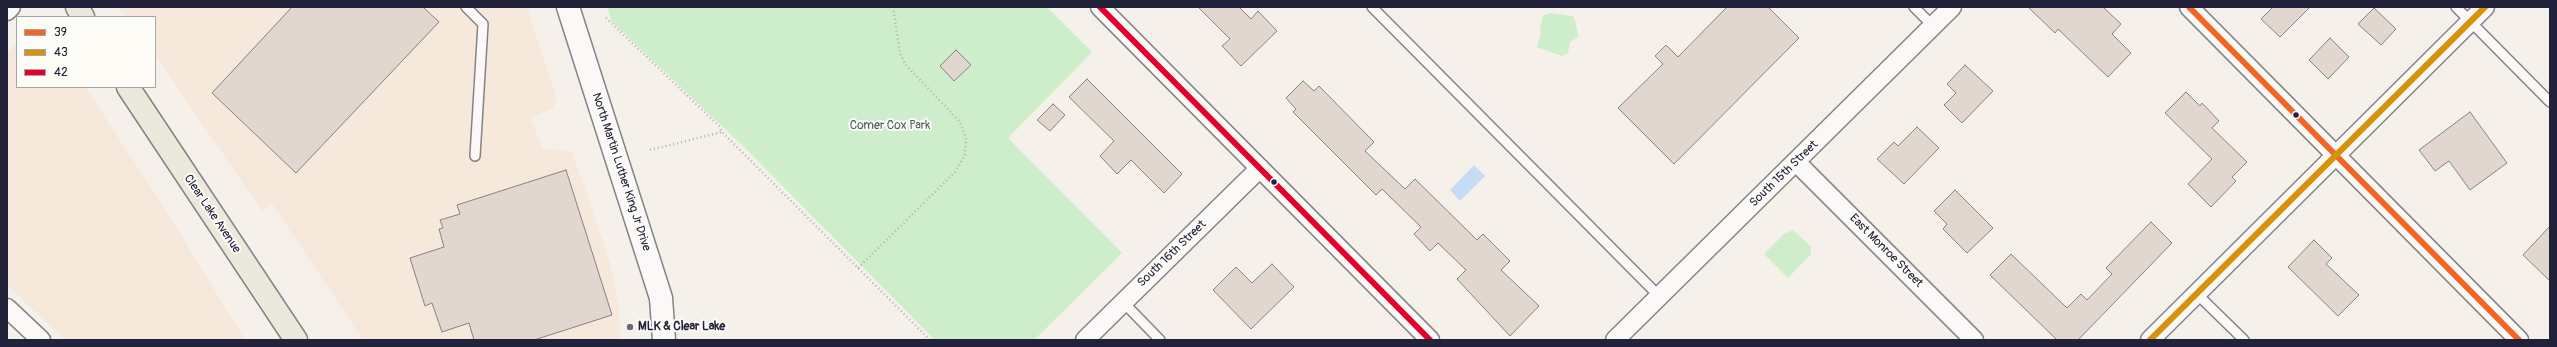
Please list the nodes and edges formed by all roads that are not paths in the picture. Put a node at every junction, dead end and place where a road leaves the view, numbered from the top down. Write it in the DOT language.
graph roads {
  1 [pos="11,7"];
  2 [pos="77,7"];
  3 [pos="466,7"];
  4 [pos="568,7"];
  5 [pos="1100,7"];
  6 [pos="1372,7"];
  7 [pos="1914,7"];
  8 [pos="1952,7"];
  9 [pos="2189,7"];
  10 [pos="2456,7"];
  11 [pos="2485,7"];
  12 [pos="7,11"];
  13 [pos="82,16"];
  14 [pos="2470,21"];
  15 [pos="1933,26"];
  16 [pos="129,88"];
  17 [pos="2550,102"];
  18 [pos="2336,154"];
  19 [pos="475,156"];
  20 [pos="1796,162"];
  21 [pos="1260,168"];
  22 [pos="2197,294"];
  23 [pos="1659,296"];
  24 [pos="1124,302"];
  25 [pos="7,308"];
  26 [pos="41,340"];
  27 [pos="296,340"];
  28 [pos="664,340"];
  29 [pos="1085,340"];
  30 [pos="1160,340"];
  31 [pos="1430,340"];
  32 [pos="1615,340"];
  33 [pos="1974,340"];
  34 [pos="2150,340"];
  35 [pos="2244,340"];
  36 [pos="2519,340"];
  1 -- 12 [label="street"];
  2 -- 13 [label="main road"];
  3 -- 19 [label="lane"];
  4 -- 28 [label="street, North Martin Luther King Jr Drive"];
  5 -- 21 [label="street"];
  6 -- 23 [label="lane"];
  7 -- 15 [label="lane"];
  8 -- 15 [label="street, South 15th Street"];
  9 -- 18 [label="street"];
  10 -- 14 [label="lane"];
  11 -- 14 [label="street"];
  14 -- 17 [label="lane"];
  14 -- 18 [label="street"];
  15 -- 20 [label="street, South 15th Street"];
  16 -- 27 [label="main road, Clear Lake Avenue"];
  18 -- 22 [label="street"];
  18 -- 36 [label="street"];
  20 -- 23 [label="street, South 15th Street"];
  20 -- 33 [label="street, East Monroe Street"];
  21 -- 24 [label="street, South 16th Street"];
  21 -- 31 [label="street"];
  22 -- 34 [label="street"];
  22 -- 35 [label="lane"];
  23 -- 32 [label="street, South 15th Street"];
  24 -- 29 [label="street, South 16th Street"];
  24 -- 30 [label="lane"];
  25 -- 26 [label="street"];
}
